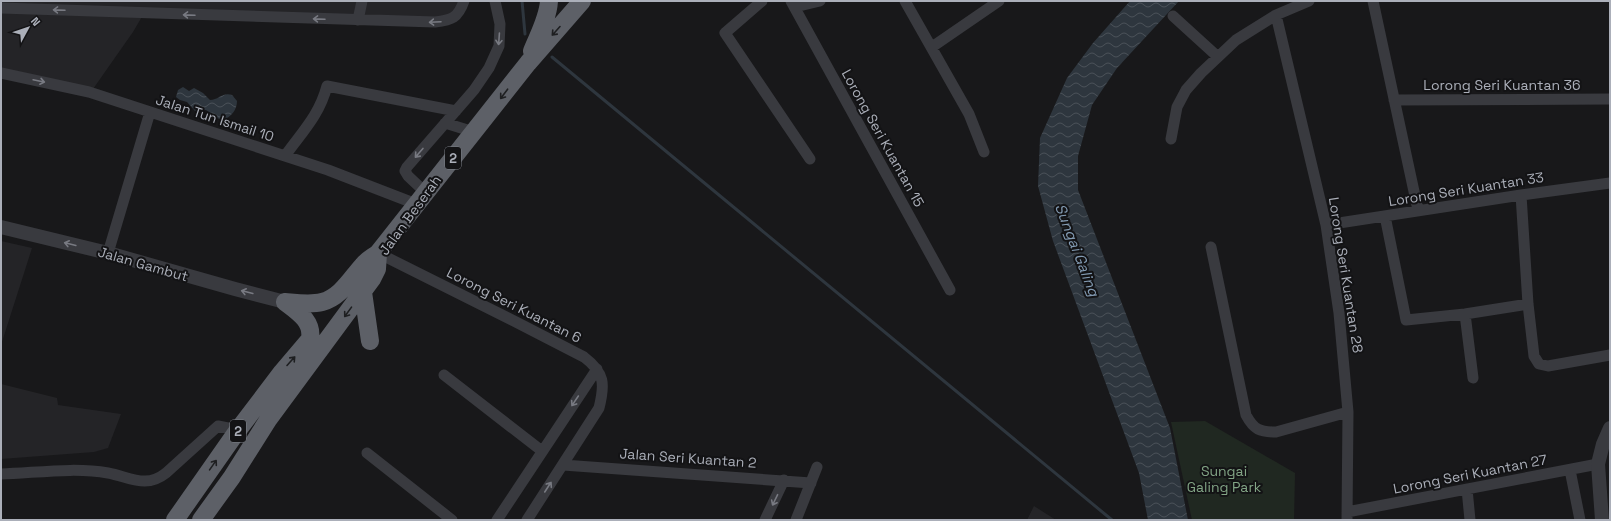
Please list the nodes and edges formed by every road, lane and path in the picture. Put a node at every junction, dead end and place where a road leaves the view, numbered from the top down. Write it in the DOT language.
graph roads {
  1 [pos="362,1"];
  2 [pos="464,1"];
  3 [pos="495,1"];
  4 [pos="548,1"];
  5 [pos="582,1"];
  6 [pos="762,1"];
  7 [pos="820,1"];
  8 [pos="905,1"];
  9 [pos="999,1"];
  10 [pos="1309,1"];
  11 [pos="1373,1"];
  12 [pos="793,4"];
  13 [pos="1,8"];
  14 [pos="1276,15"];
  15 [pos="1173,16"];
  16 [pos="358,20"];
  17 [pos="932,48"];
  18 [pos="1218,57"];
  19 [pos="528,63"];
  20 [pos="1,73"];
  21 [pos="1610,99"];
  22 [pos="1394,100"];
  23 [pos="456,110"];
  24 [pos="150,112"];
  25 [pos="445,123"];
  26 [pos="474,132"];
  27 [pos="1171,139"];
  28 [pos="984,152"];
  29 [pos="285,156"];
  30 [pos="810,159"];
  31 [pos="1610,183"];
  32 [pos="1521,195"];
  33 [pos="421,198"];
  34 [pos="1418,210"];
  35 [pos="1385,216"];
  36 [pos="1326,225"];
  37 [pos="1,227"];
  38 [pos="1211,247"];
  39 [pos="108,253"];
  40 [pos="378,254"];
  41 [pos="950,290"];
  42 [pos="363,292"];
  43 [pos="285,302"];
  44 [pos="1528,304"];
  45 [pos="1465,314"];
  46 [pos="370,341"];
  47 [pos="1610,355"];
  48 [pos="597,369"];
  49 [pos="444,375"];
  50 [pos="1473,378"];
  51 [pos="1348,412"];
  52 [pos="268,420"];
  53 [pos="1610,428"];
  54 [pos="238,430"];
  55 [pos="1606,448"];
  56 [pos="542,451"];
  57 [pos="367,453"];
  58 [pos="1598,464"];
  59 [pos="562,466"];
  60 [pos="817,467"];
  61 [pos="1570,470"];
  62 [pos="1,474"];
  63 [pos="784,480"];
  64 [pos="811,483"];
  65 [pos="196,489"];
  66 [pos="1467,490"];
  67 [pos="1366,508"];
  68 [pos="1347,516"];
  69 [pos="171,520"];
  70 [pos="175,520"];
  71 [pos="201,520"];
  72 [pos="212,520"];
  73 [pos="452,520"];
  74 [pos="497,520"];
  75 [pos="527,520"];
  76 [pos="765,520"];
  77 [pos="796,520"];
  78 [pos="1367,520"];
  79 [pos="1470,520"];
  80 [pos="1580,520"];
  81 [pos="1602,520"];
  1 -- 16 [label="street"];
  2 -- 16 [label="street, one-way"];
  3 -- 23 [label="street, one-way"];
  4 -- 19 [label="highway, 2"];
  5 -- 19 [label="highway, Jalan Beserah / 2, one-way"];
  6 -- 30 [label="street"];
  7 -- 12 [label="street"];
  8 -- 17 [label="street"];
  9 -- 17 [label="street"];
  10 -- 14 [label="street"];
  11 -- 22 [label="street"];
  12 -- 41 [label="street, Lorong Seri Kuantan 15"];
  16 -- 13 [label="street, one-way"];
  14 -- 18 [label="street"];
  14 -- 36 [label="street, Lorong Seri Kuantan 28"];
  15 -- 18 [label="street"];
  17 -- 28 [label="street"];
  18 -- 27 [label="street"];
  19 -- 26 [label="highway, Jalan Beserah / 2, one-way"];
  20 -- 24 [label="street, Jalan Tun Ismail 10, one-way"];
  21 -- 22 [label="street, Lorong Seri Kuantan 36"];
  22 -- 34 [label="street"];
  23 -- 25 [label="street"];
  23 -- 29 [label="street"];
  24 -- 29 [label="street, Jalan Tun Ismail 10"];
  24 -- 39 [label="street"];
  25 -- 26 [label="street"];
  25 -- 33 [label="street, one-way"];
  26 -- 33 [label="highway, Jalan Beserah / 2"];
  29 -- 33 [label="street, Jalan Tun Ismail 10"];
  31 -- 32 [label="street, Lorong Seri Kuantan 33"];
  32 -- 34 [label="street, Lorong Seri Kuantan 33"];
  32 -- 44 [label="street"];
  33 -- 40 [label="highway, Jalan Beserah / 2"];
  34 -- 35 [label="street, Lorong Seri Kuantan 33"];
  35 -- 36 [label="street, Lorong Seri Kuantan 33"];
  35 -- 45 [label="street"];
  36 -- 51 [label="street, Lorong Seri Kuantan 28"];
  39 -- 37 [label="street, Jalan Gambut, one-way"];
  38 -- 51 [label="street"];
  43 -- 39 [label="street, Jalan Gambut, one-way"];
  40 -- 42 [label="highway, Jalan Beserah / 2"];
  40 -- 43 [label="highway, 2"];
  40 -- 48 [label="street, Lorong Seri Kuantan 6"];
  42 -- 46 [label="highway"];
  42 -- 52 [label="highway, Jalan Beserah / 2, one-way"];
  54 -- 43 [label="highway, 2, one-way"];
  44 -- 45 [label="street"];
  44 -- 47 [label="street"];
  45 -- 50 [label="street"];
  48 -- 56 [label="street, one-way"];
  48 -- 59 [label="street"];
  49 -- 56 [label="street"];
  51 -- 68 [label="street, Lorong Seri Kuantan 28"];
  52 -- 71 [label="highway, Jalan Beserah / 2"];
  52 -- 72 [label="highway"];
  53 -- 55 [label="street"];
  54 -- 62 [label="street"];
  65 -- 54 [label="highway, 2, one-way"];
  55 -- 58 [label="street"];
  56 -- 74 [label="street"];
  57 -- 73 [label="street"];
  58 -- 61 [label="street, Lorong Seri Kuantan 27"];
  58 -- 81 [label="street"];
  59 -- 63 [label="street, Jalan Seri Kuantan 2"];
  75 -- 59 [label="street, one-way"];
  60 -- 64 [label="street"];
  61 -- 66 [label="street, Lorong Seri Kuantan 27"];
  61 -- 80 [label="street"];
  63 -- 64 [label="street, Jalan Seri Kuantan 2"];
  63 -- 76 [label="street, one-way"];
  64 -- 77 [label="street"];
  65 -- 69 [label="highway"];
  65 -- 70 [label="highway, 2"];
  66 -- 67 [label="street, Lorong Seri Kuantan 27"];
  66 -- 79 [label="street"];
  67 -- 68 [label="street, Lorong Seri Kuantan 27"];
  67 -- 78 [label="street"];
}
